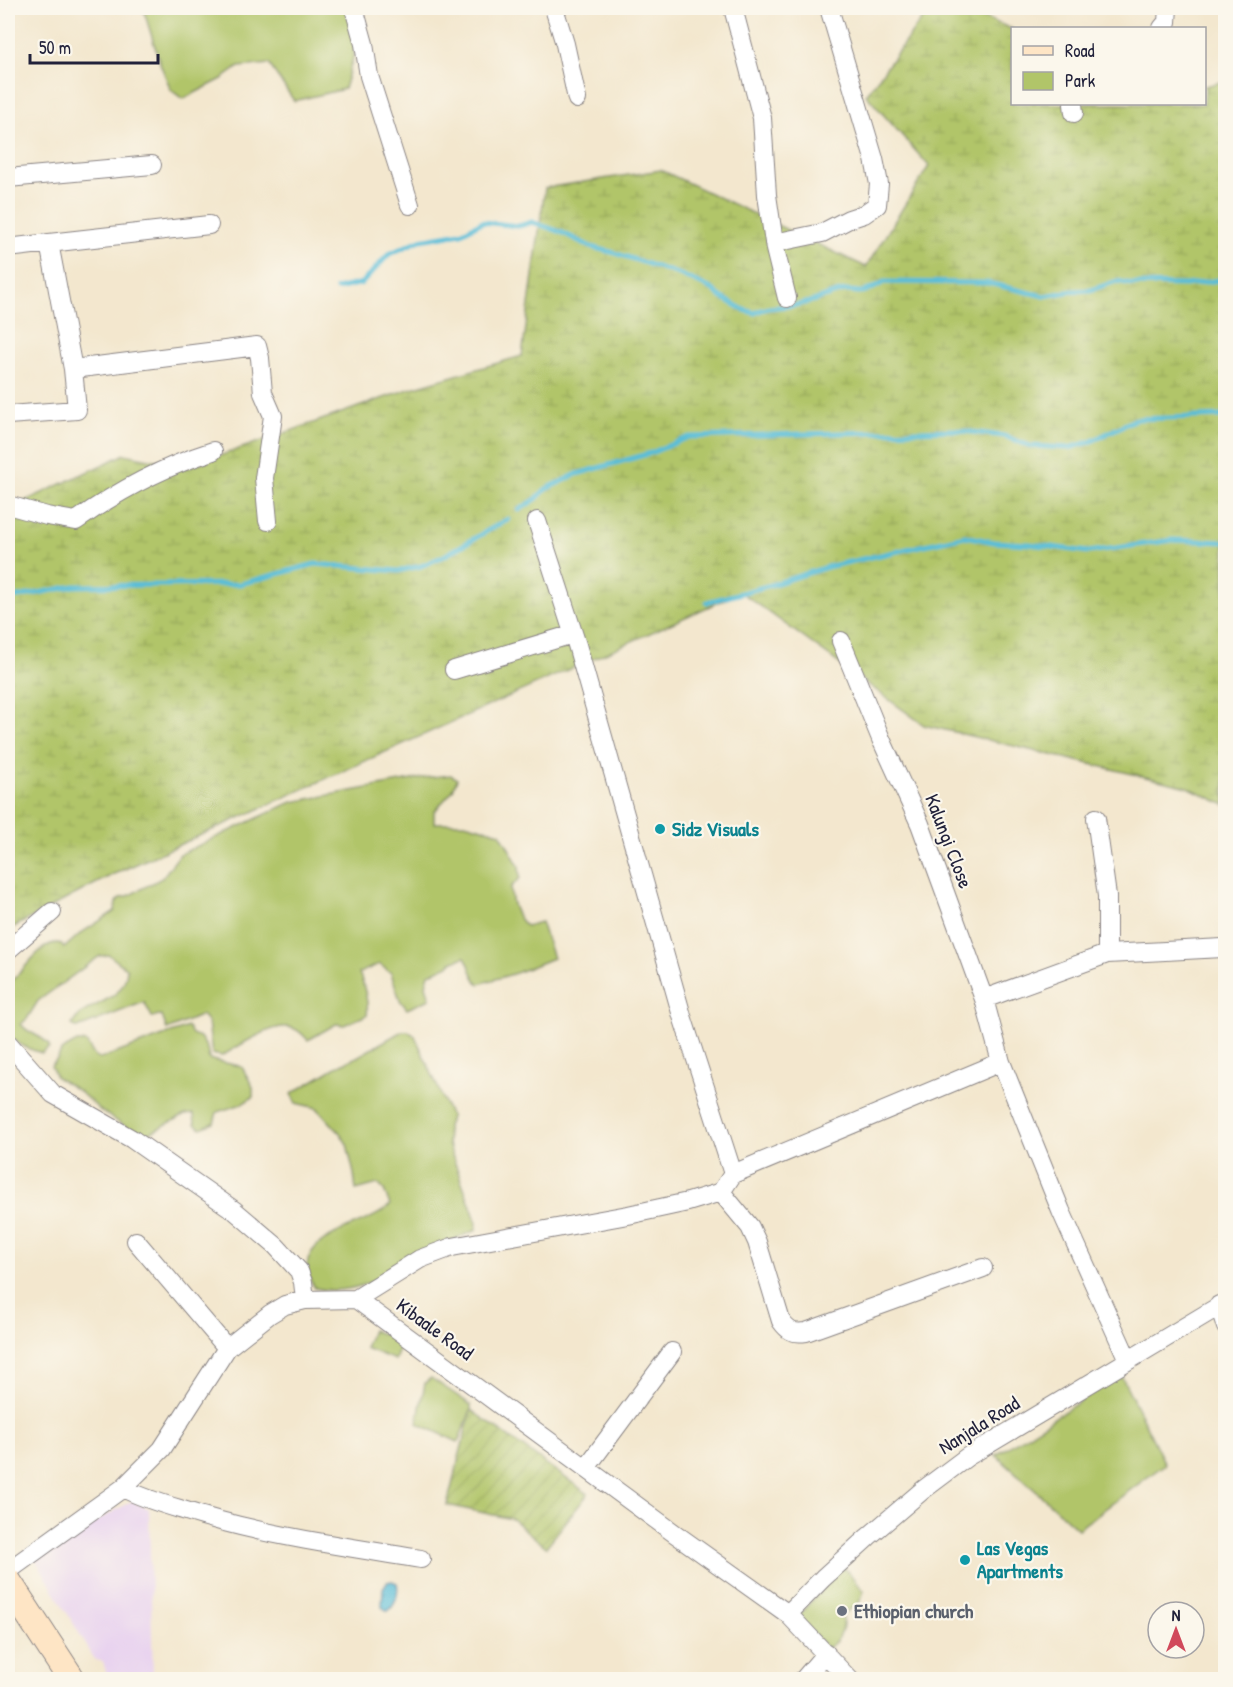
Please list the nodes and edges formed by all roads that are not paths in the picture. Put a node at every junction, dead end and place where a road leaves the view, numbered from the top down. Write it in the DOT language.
graph roads {
  1 [pos="354,8"];
  2 [pos="554,8"];
  3 [pos="733,8"];
  4 [pos="829,8"];
  5 [pos="1168,8"];
  6 [pos="1163,27"];
  7 [pos="577,99"];
  8 [pos="152,165"];
  9 [pos="8,178"];
  10 [pos="410,205"];
  11 [pos="209,225"];
  12 [pos="49,243"];
  13 [pos="774,243"];
  14 [pos="8,249"];
  15 [pos="787,298"];
  16 [pos="73,369"];
  17 [pos="8,415"];
  18 [pos="213,450"];
  19 [pos="8,505"];
  20 [pos="268,521"];
  21 [pos="537,521"];
  22 [pos="573,634"];
  23 [pos="842,641"];
  24 [pos="454,670"];
  25 [pos="1095,818"];
  26 [pos="52,912"];
  27 [pos="1223,948"];
  28 [pos="8,950"];
  29 [pos="1107,954"];
  30 [pos="984,999"];
  31 [pos="8,1042"];
  32 [pos="1001,1062"];
  33 [pos="733,1174"];
  34 [pos="721,1192"];
  35 [pos="136,1241"];
  36 [pos="982,1268"];
  37 [pos="356,1299"];
  38 [pos="305,1300"];
  39 [pos="1222,1304"];
  40 [pos="1226,1327"];
  41 [pos="227,1348"];
  42 [pos="672,1352"];
  43 [pos="1128,1360"];
  44 [pos="586,1468"];
  45 [pos="123,1488"];
  46 [pos="421,1559"];
  47 [pos="8,1571"];
  48 [pos="8,1582"];
  49 [pos="788,1614"];
  50 [pos="825,1653"];
  51 [pos="72,1680"];
  52 [pos="803,1680"];
  53 [pos="850,1680"];
  1 -- 10 [label="street"];
  2 -- 7 [label="street"];
  3 -- 13 [label="street"];
  4 -- 13 [label="street"];
  5 -- 6 [label="street"];
  8 -- 9 [label="street"];
  11 -- 12 [label="street"];
  12 -- 14 [label="street"];
  12 -- 16 [label="street"];
  13 -- 15 [label="street"];
  16 -- 17 [label="street"];
  16 -- 20 [label="street"];
  18 -- 19 [label="street"];
  21 -- 22 [label="street"];
  22 -- 24 [label="street"];
  22 -- 33 [label="street"];
  23 -- 30 [label="street, Kalungi Close"];
  25 -- 29 [label="street"];
  26 -- 28 [label="street"];
  27 -- 29 [label="street"];
  29 -- 30 [label="street"];
  30 -- 32 [label="street, Kalungi Close"];
  31 -- 38 [label="street"];
  32 -- 33 [label="street"];
  32 -- 43 [label="street, Kalungi Close"];
  33 -- 34 [label="street"];
  34 -- 36 [label="street"];
  34 -- 37 [label="street"];
  35 -- 41 [label="street"];
  37 -- 38 [label="street"];
  37 -- 44 [label="street, Kibaale Road"];
  38 -- 41 [label="street"];
  39 -- 40 [label="street"];
  39 -- 43 [label="street, Nanjala Road"];
  41 -- 45 [label="street"];
  42 -- 44 [label="street"];
  43 -- 49 [label="street, Nanjala Road"];
  44 -- 49 [label="street, Kibaale Road"];
  45 -- 46 [label="street"];
  45 -- 47 [label="street"];
  48 -- 51 [label="main road"];
  49 -- 50 [label="street, Kibaale Road"];
  50 -- 52 [label="street"];
  50 -- 53 [label="street, Kibaale Road"];
}
